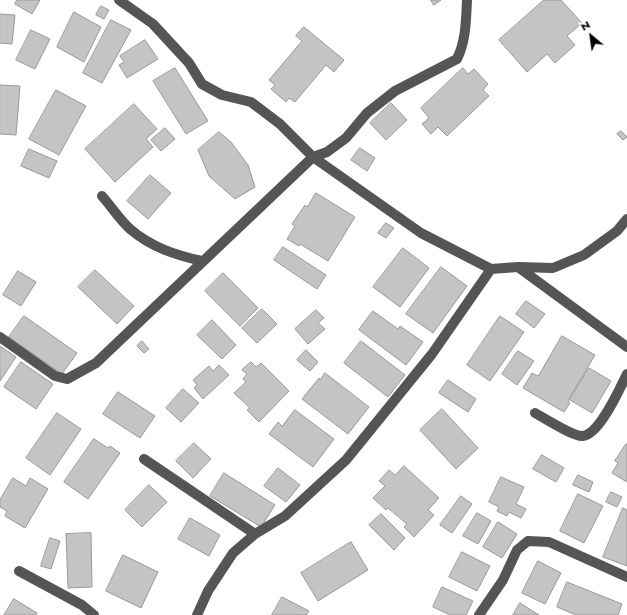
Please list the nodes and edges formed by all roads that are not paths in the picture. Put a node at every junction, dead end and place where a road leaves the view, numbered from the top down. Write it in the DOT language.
graph roads {
  1 [pos="119,0"];
  2 [pos="467,0"];
  3 [pos="313,157"];
  4 [pos="102,196"];
  5 [pos="627,219"];
  6 [pos="202,261"];
  7 [pos="518,267"];
  8 [pos="492,268"];
  9 [pos="0,337"];
  10 [pos="627,347"];
  11 [pos="627,374"];
  12 [pos="535,413"];
  13 [pos="144,459"];
  14 [pos="255,534"];
  15 [pos="19,571"];
  16 [pos="627,577"];
  17 [pos="94,615"];
  18 [pos="198,615"];
  19 [pos="479,615"];
  1 -- 3 [label="street"];
  2 -- 3 [label="street"];
  3 -- 6 [label="street"];
  3 -- 8 [label="street"];
  4 -- 6 [label="street"];
  5 -- 7 [label="street"];
  6 -- 9 [label="street"];
  7 -- 8 [label="street"];
  7 -- 10 [label="street"];
  8 -- 14 [label="street"];
  11 -- 12 [label="street"];
  13 -- 14 [label="street"];
  14 -- 18 [label="street"];
  15 -- 17 [label="street"];
  16 -- 19 [label="street"];
}
